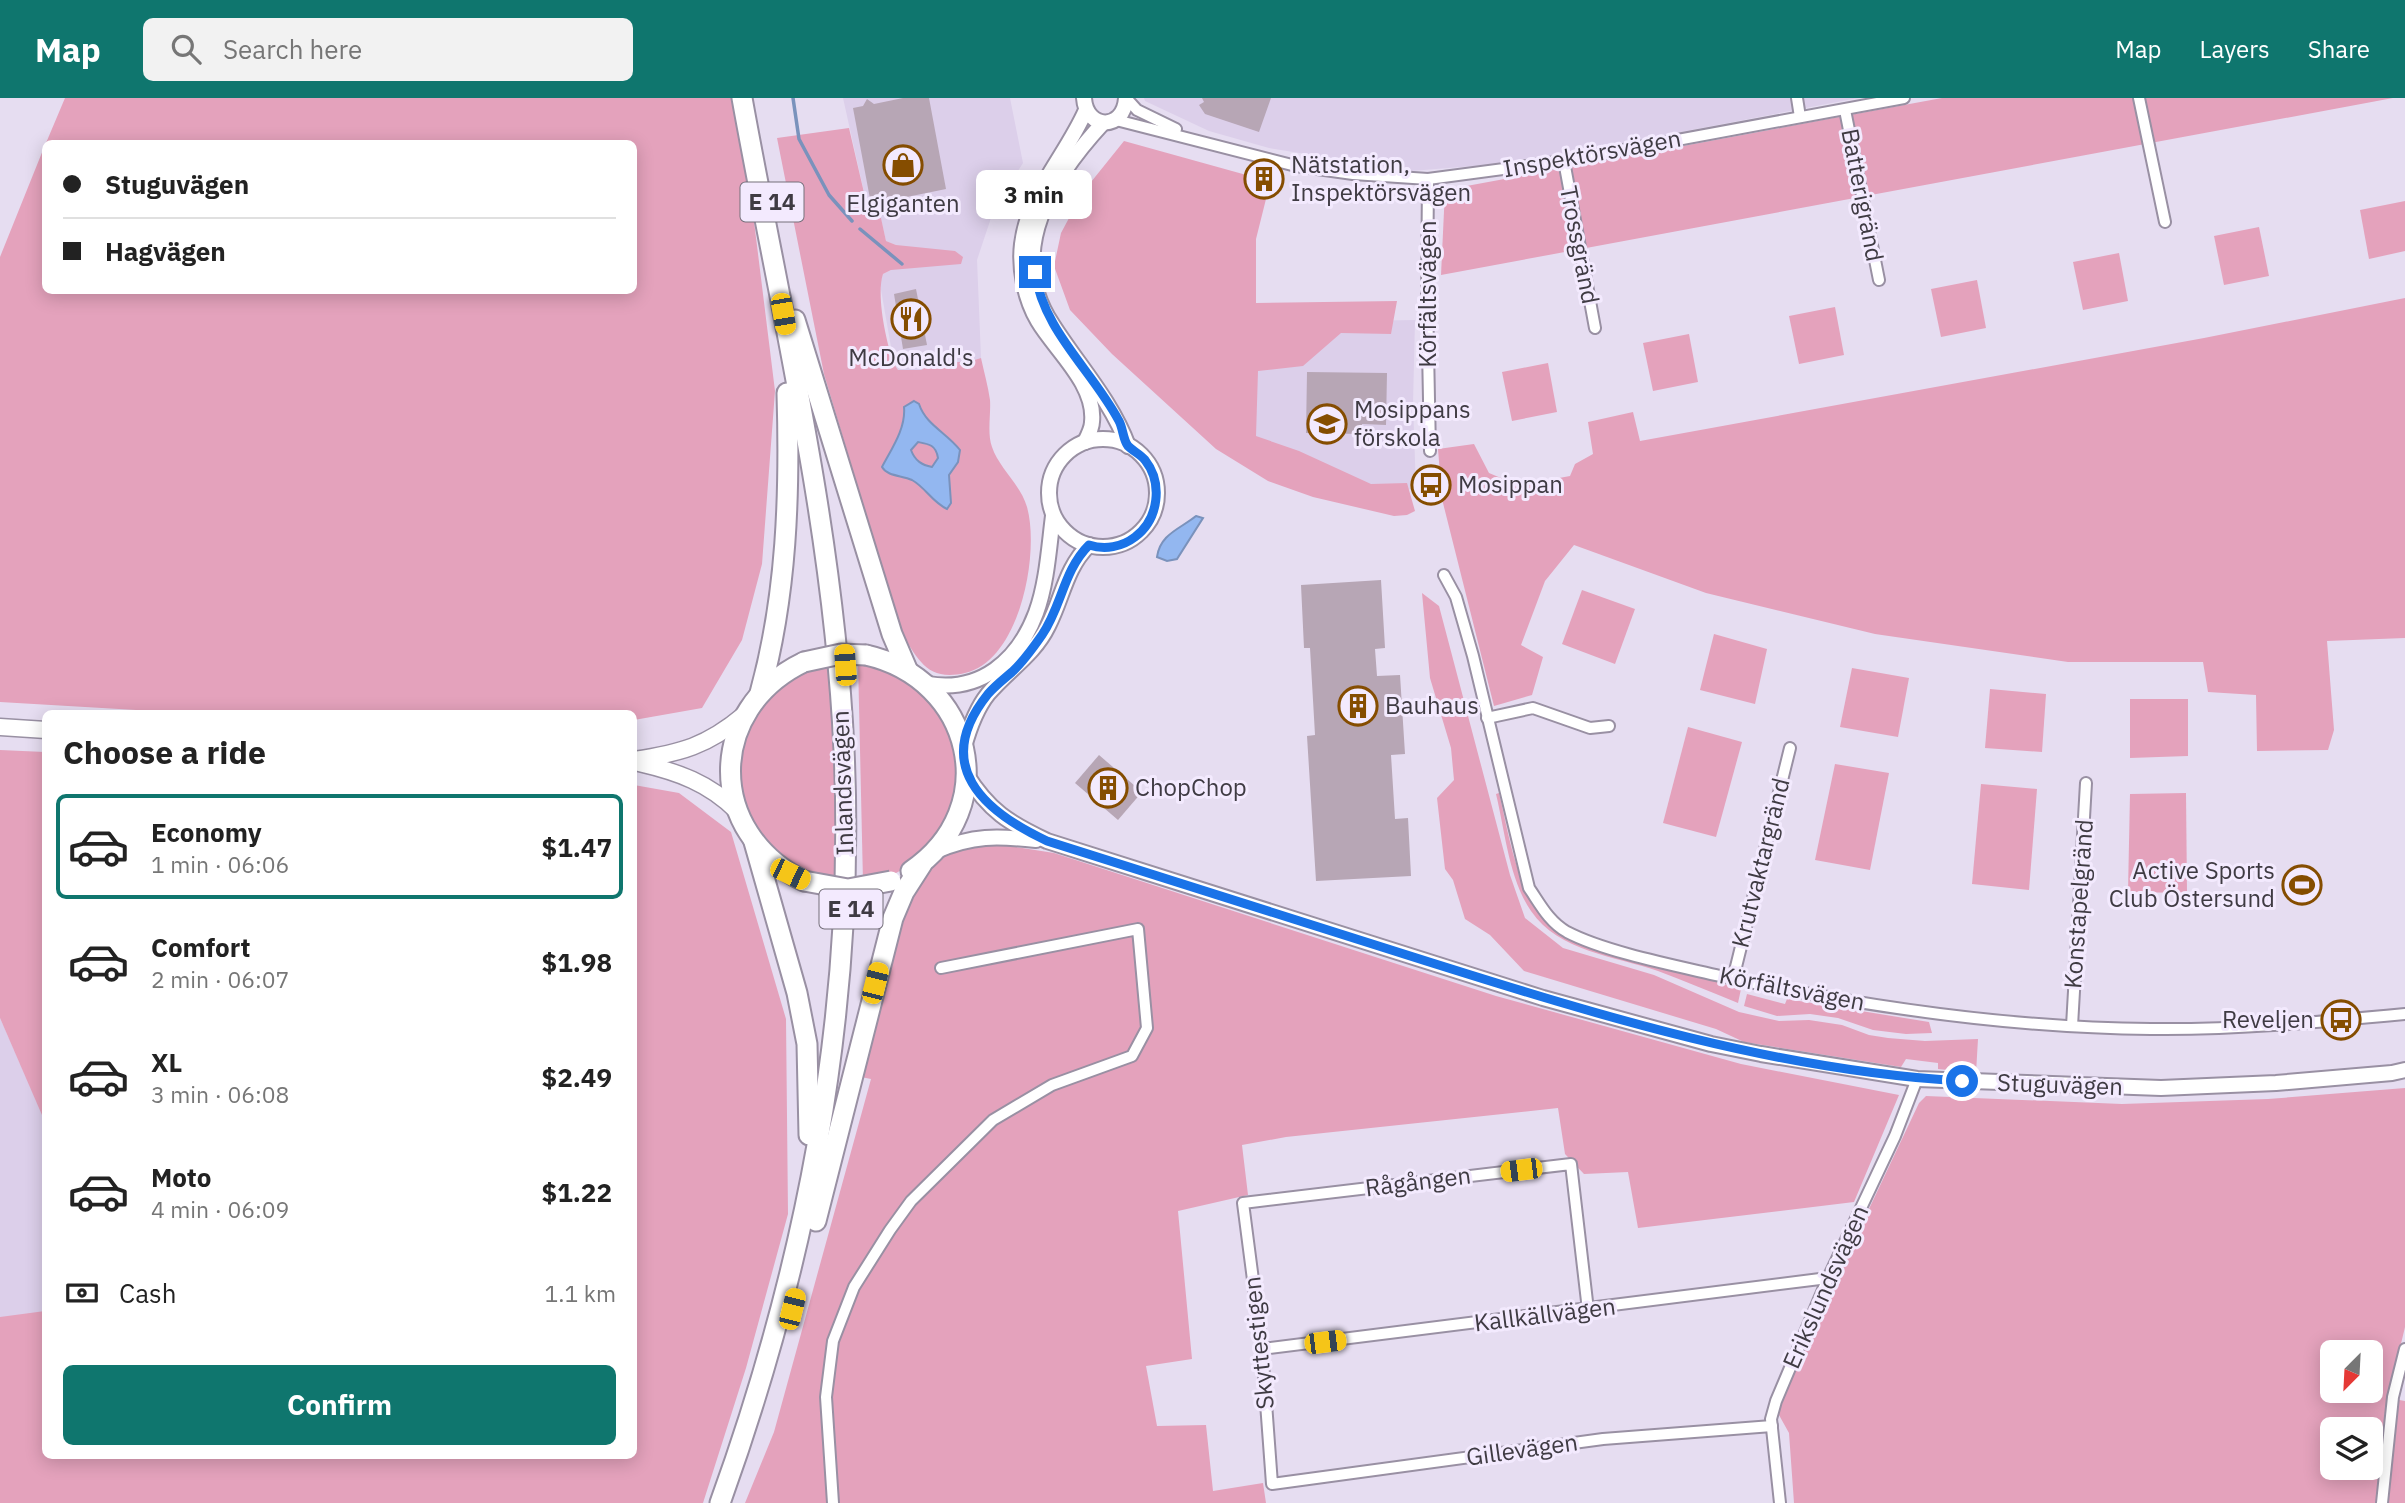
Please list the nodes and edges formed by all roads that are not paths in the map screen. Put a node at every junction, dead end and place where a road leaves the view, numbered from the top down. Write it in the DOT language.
graph roads {
  1 [pos="742,98"];
  2 [pos="753,98"];
  3 [pos="1126,98"];
  4 [pos="1797,98"];
  5 [pos="1904,98"];
  6 [pos="2139,98"];
  7 [pos="1084,102"];
  8 [pos="1845,110"];
  9 [pos="1800,117"];
  10 [pos="1109,121"];
  11 [pos="1197,139"];
  12 [pos="1564,161"];
  13 [pos="1428,179"];
  14 [pos="2165,222"];
  15 [pos="1879,280"];
  16 [pos="784,298"];
  17 [pos="1595,328"];
  18 [pos="1085,442"];
  19 [pos="1128,446"];
  20 [pos="1430,451"];
  21 [pos="1053,516"];
  22 [pos="1089,545"];
  23 [pos="1444,575"];
  24 [pos="907,669"];
  25 [pos="928,684"];
  26 [pos="760,694"];
  27 [pos="744,716"];
  28 [pos="1487,718"];
  29 [pos="1609,726"];
  30 [pos="0,727"];
  31 [pos="42,730"];
  32 [pos="964,747"];
  33 [pos="1790,748"];
  34 [pos="637,761"];
  35 [pos="637,762"];
  36 [pos="966,774"];
  37 [pos="2086,783"];
  38 [pos="737,811"];
  39 [pos="1047,841"];
  40 [pos="754,842"];
  41 [pos="928,858"];
  42 [pos="941,968"];
  43 [pos="1733,979"];
  44 [pos="2405,1014"];
  45 [pos="2072,1026"];
  46 [pos="2401,1073"];
  47 [pos="1917,1079"];
  48 [pos="1243,1203"];
  49 [pos="802,1231"];
  50 [pos="804,1258"];
  51 [pos="1828,1278"];
  52 [pos="1588,1310"];
  53 [pos="1262,1349"];
  54 [pos="2405,1349"];
  55 [pos="1772,1426"];
  56 [pos="1272,1484"];
  57 [pos="720,1503"];
  58 [pos="733,1503"];
  59 [pos="833,1503"];
  60 [pos="1780,1503"];
  61 [pos="2382,1503"];
  1 -- 16 [label="highway, Inlandsvägen / E 14"];
  2 -- 16 [label="highway, Inlandsvägen / E 14"];
  3 -- 10 [label="street"];
  3 -- 11 [label="street, Inspektörsvägen"];
  4 -- 9 [label="street"];
  5 -- 8 [label="street, Inspektörsvägen"];
  6 -- 14 [label="street"];
  7 -- 10 [label="street"];
  7 -- 18 [label="street"];
  8 -- 9 [label="street, Inspektörsvägen"];
  8 -- 15 [label="street, Batterigränd"];
  9 -- 12 [label="street, Inspektörsvägen"];
  10 -- 11 [label="street, Inspektörsvägen"];
  10 -- 19 [label="street"];
  11 -- 13 [label="street, Inspektörsvägen"];
  12 -- 13 [label="street, Inspektörsvägen"];
  12 -- 17 [label="street, Trossgränd"];
  13 -- 20 [label="street, Körfältsvägen"];
  16 -- 24 [label="highway"];
  16 -- 26 [label="highway"];
  16 -- 49 [label="highway, Inlandsvägen / E 14"];
  16 -- 50 [label="highway, Inlandsvägen / E 14"];
  18 -- 19 [label="street"];
  18 -- 21 [label="street"];
  19 -- 22 [label="street"];
  21 -- 22 [label="street"];
  21 -- 25 [label="street"];
  22 -- 32 [label="street"];
  23 -- 28 [label="street, Körfältsvägen"];
  24 -- 25 [label="highway"];
  24 -- 26 [label="highway, bridge"];
  25 -- 32 [label="highway"];
  26 -- 27 [label="highway"];
  27 -- 34 [label="main road"];
  27 -- 38 [label="highway"];
  28 -- 29 [label="street"];
  28 -- 43 [label="street, Körfältsvägen"];
  30 -- 31 [label="main road"];
  32 -- 36 [label="highway"];
  33 -- 43 [label="street, Krutvaktargränd"];
  35 -- 38 [label="main road"];
  36 -- 39 [label="street, Stuguvägen"];
  36 -- 41 [label="highway"];
  37 -- 45 [label="street, Konstapelgränd"];
  38 -- 40 [label="highway"];
  39 -- 41 [label="street, Stuguvägen"];
  39 -- 47 [label="street, Stuguvägen"];
  40 -- 41 [label="highway, bridge"];
  40 -- 49 [label="highway"];
  41 -- 50 [label="highway"];
  42 -- 59 [label="street"];
  43 -- 45 [label="street, Körfältsvägen"];
  44 -- 45 [label="street, Körfältsvägen"];
  46 -- 47 [label="street, Stuguvägen"];
  47 -- 51 [label="street, Erikslundsvägen"];
  48 -- 52 [label="street, Rågången"];
  48 -- 53 [label="street, Skyttestigen"];
  49 -- 57 [label="highway, Inlandsvägen / E 14"];
  50 -- 58 [label="highway, Inlandsvägen / E 14"];
  51 -- 52 [label="street, Kallkällvägen"];
  51 -- 55 [label="street, Erikslundsvägen"];
  52 -- 53 [label="street, Kallkällvägen"];
  53 -- 56 [label="street, Skyttestigen"];
  54 -- 61 [label="street"];
  55 -- 56 [label="street, Gillevägen"];
  55 -- 60 [label="street, Erikslundsvägen"];
}
